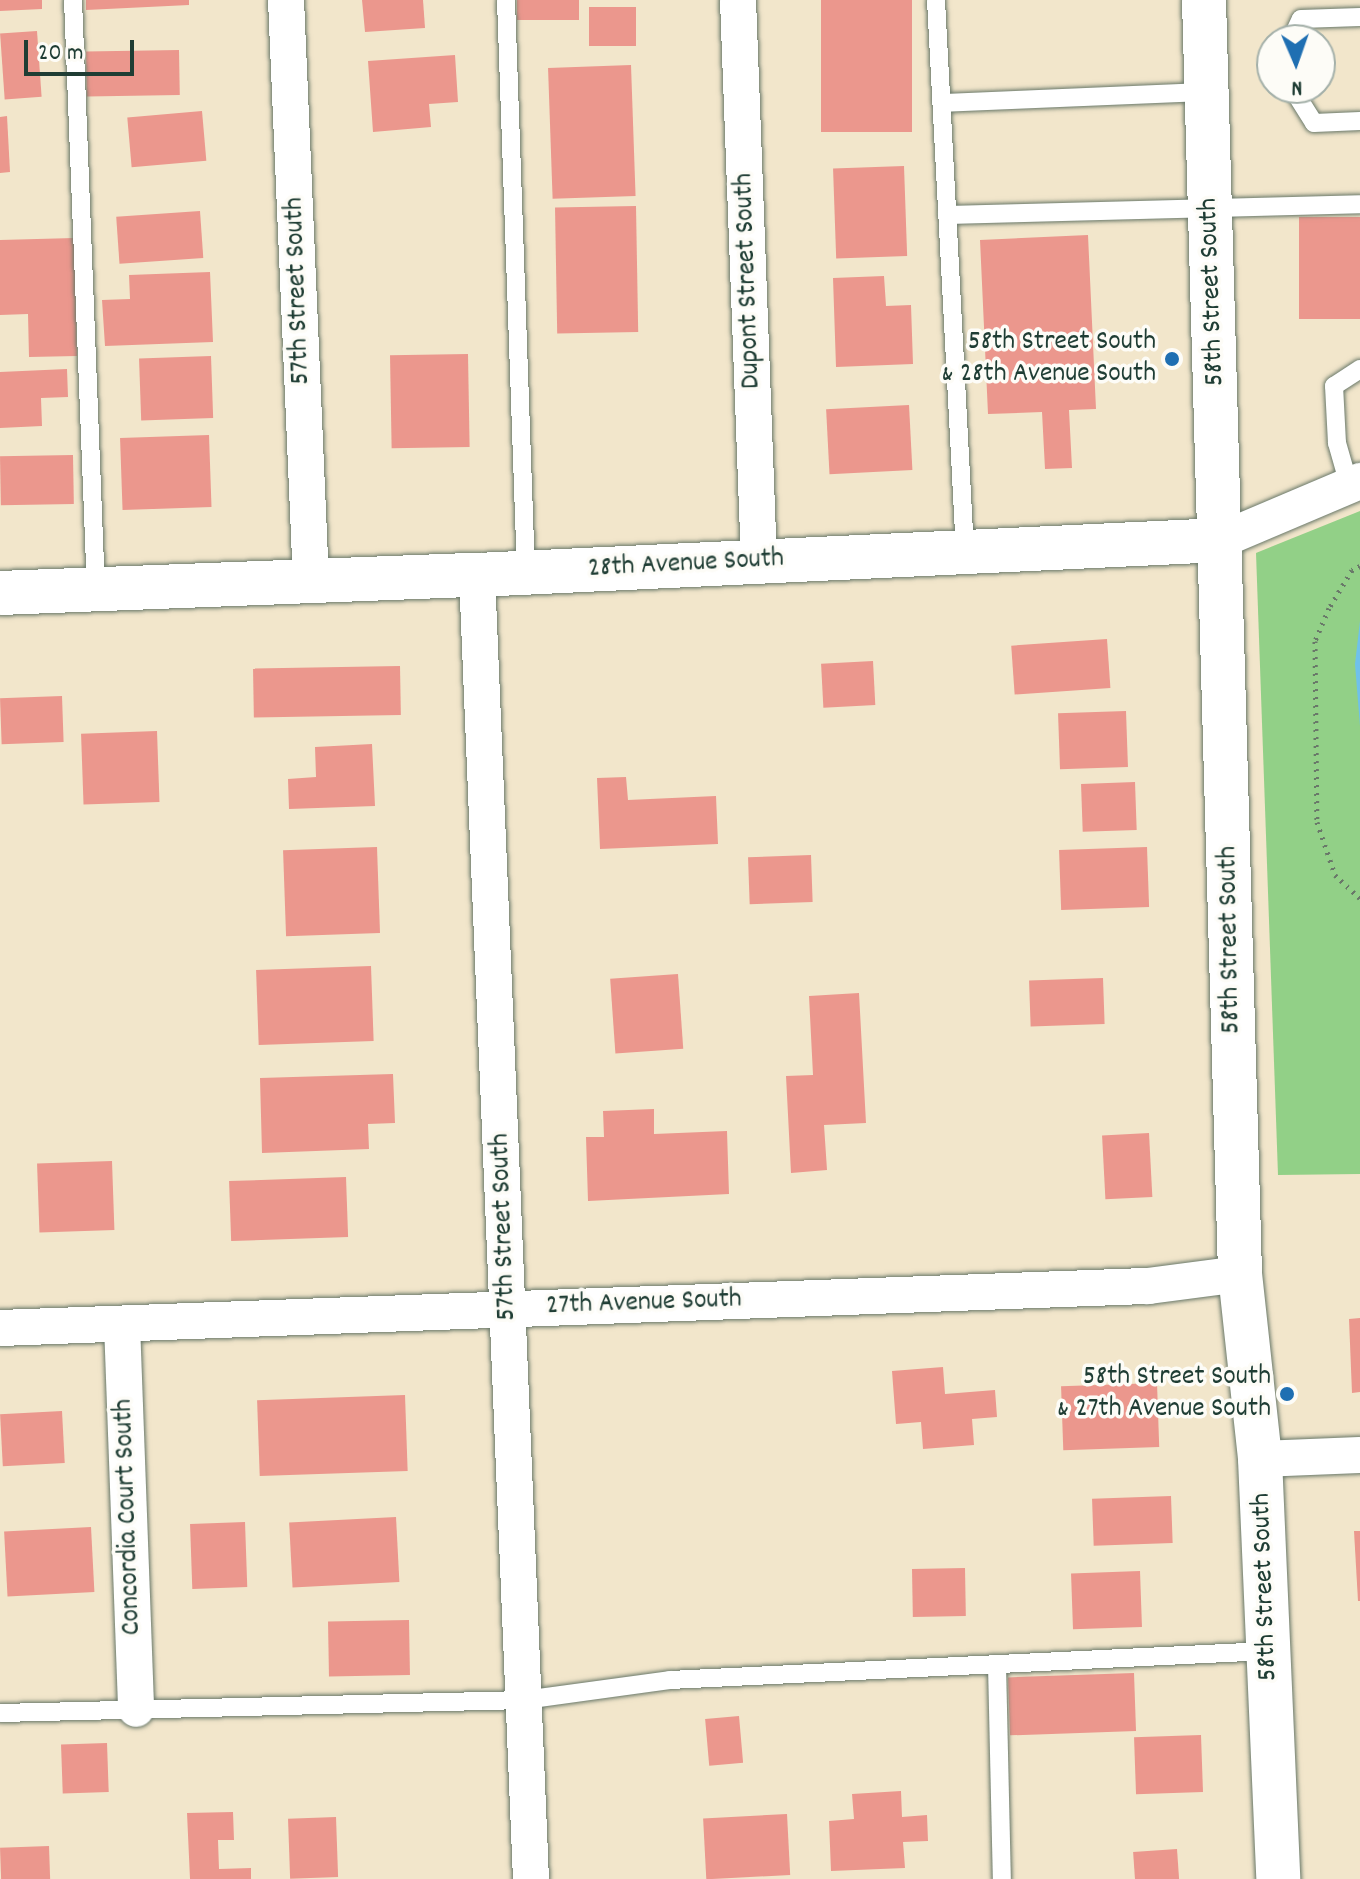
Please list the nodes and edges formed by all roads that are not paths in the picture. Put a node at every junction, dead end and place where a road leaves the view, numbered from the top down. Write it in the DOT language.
graph roads {
  1 [pos="73,0"];
  2 [pos="286,0"];
  3 [pos="506,0"];
  4 [pos="738,0"];
  5 [pos="936,0"];
  6 [pos="1204,0"];
  7 [pos="1360,17"];
  8 [pos="1299,24"];
  9 [pos="1207,92"];
  10 [pos="942,103"];
  11 [pos="1302,104"];
  12 [pos="1360,121"];
  13 [pos="1360,204"];
  14 [pos="1210,206"];
  15 [pos="947,215"];
  16 [pos="1360,369"];
  17 [pos="1355,483"];
  18 [pos="1221,540"];
  19 [pos="965,552"];
  20 [pos="759,561"];
  21 [pos="526,573"];
  22 [pos="477,575"];
  23 [pos="311,582"];
  24 [pos="96,590"];
  25 [pos="0,593"];
  26 [pos="1240,1274"];
  27 [pos="509,1308"];
  28 [pos="122,1324"];
  29 [pos="0,1328"];
  30 [pos="1360,1455"];
  31 [pos="1260,1459"];
  32 [pos="1268,1651"];
  33 [pos="997,1665"];
  34 [pos="524,1700"];
  35 [pos="136,1709"];
  36 [pos="0,1713"];
  37 [pos="531,1879"];
  38 [pos="1002,1879"];
  39 [pos="1278,1879"];
  1 -- 24 [label="lane"];
  2 -- 23 [label="street, 57th Street South"];
  3 -- 21 [label="lane"];
  4 -- 20 [label="street, Dupont Street South"];
  5 -- 10 [label="lane"];
  6 -- 9 [label="street, 58th Street South"];
  7 -- 8 [label="lane"];
  9 -- 10 [label="lane"];
  9 -- 14 [label="street, 58th Street South"];
  10 -- 15 [label="lane"];
  11 -- 12 [label="lane"];
  13 -- 14 [label="lane"];
  14 -- 15 [label="lane"];
  14 -- 18 [label="street, 58th Street South"];
  15 -- 19 [label="lane"];
  16 -- 17 [label="lane"];
  17 -- 18 [label="street, 28th Avenue South"];
  18 -- 19 [label="street, 28th Avenue South"];
  18 -- 26 [label="street, 58th Street South"];
  19 -- 20 [label="street, 28th Avenue South"];
  20 -- 21 [label="street, 28th Avenue South"];
  21 -- 22 [label="street, 28th Avenue South"];
  22 -- 23 [label="street, 28th Avenue South"];
  22 -- 27 [label="street, 57th Street South"];
  23 -- 24 [label="street, 28th Avenue South"];
  24 -- 25 [label="street, 28th Avenue South"];
  26 -- 27 [label="street, 27th Avenue South"];
  26 -- 31 [label="street, 58th Street South"];
  27 -- 28 [label="street, 27th Avenue South"];
  27 -- 34 [label="street, 57th Street South"];
  28 -- 29 [label="street, 27th Avenue South"];
  28 -- 35 [label="street, Concordia Court South"];
  30 -- 31 [label="street"];
  31 -- 32 [label="street, 58th Street South"];
  32 -- 33 [label="lane"];
  32 -- 39 [label="street, 58th Street South"];
  33 -- 34 [label="lane"];
  33 -- 38 [label="lane"];
  34 -- 35 [label="lane"];
  34 -- 37 [label="street, 57th Street South"];
  35 -- 36 [label="lane"];
}
